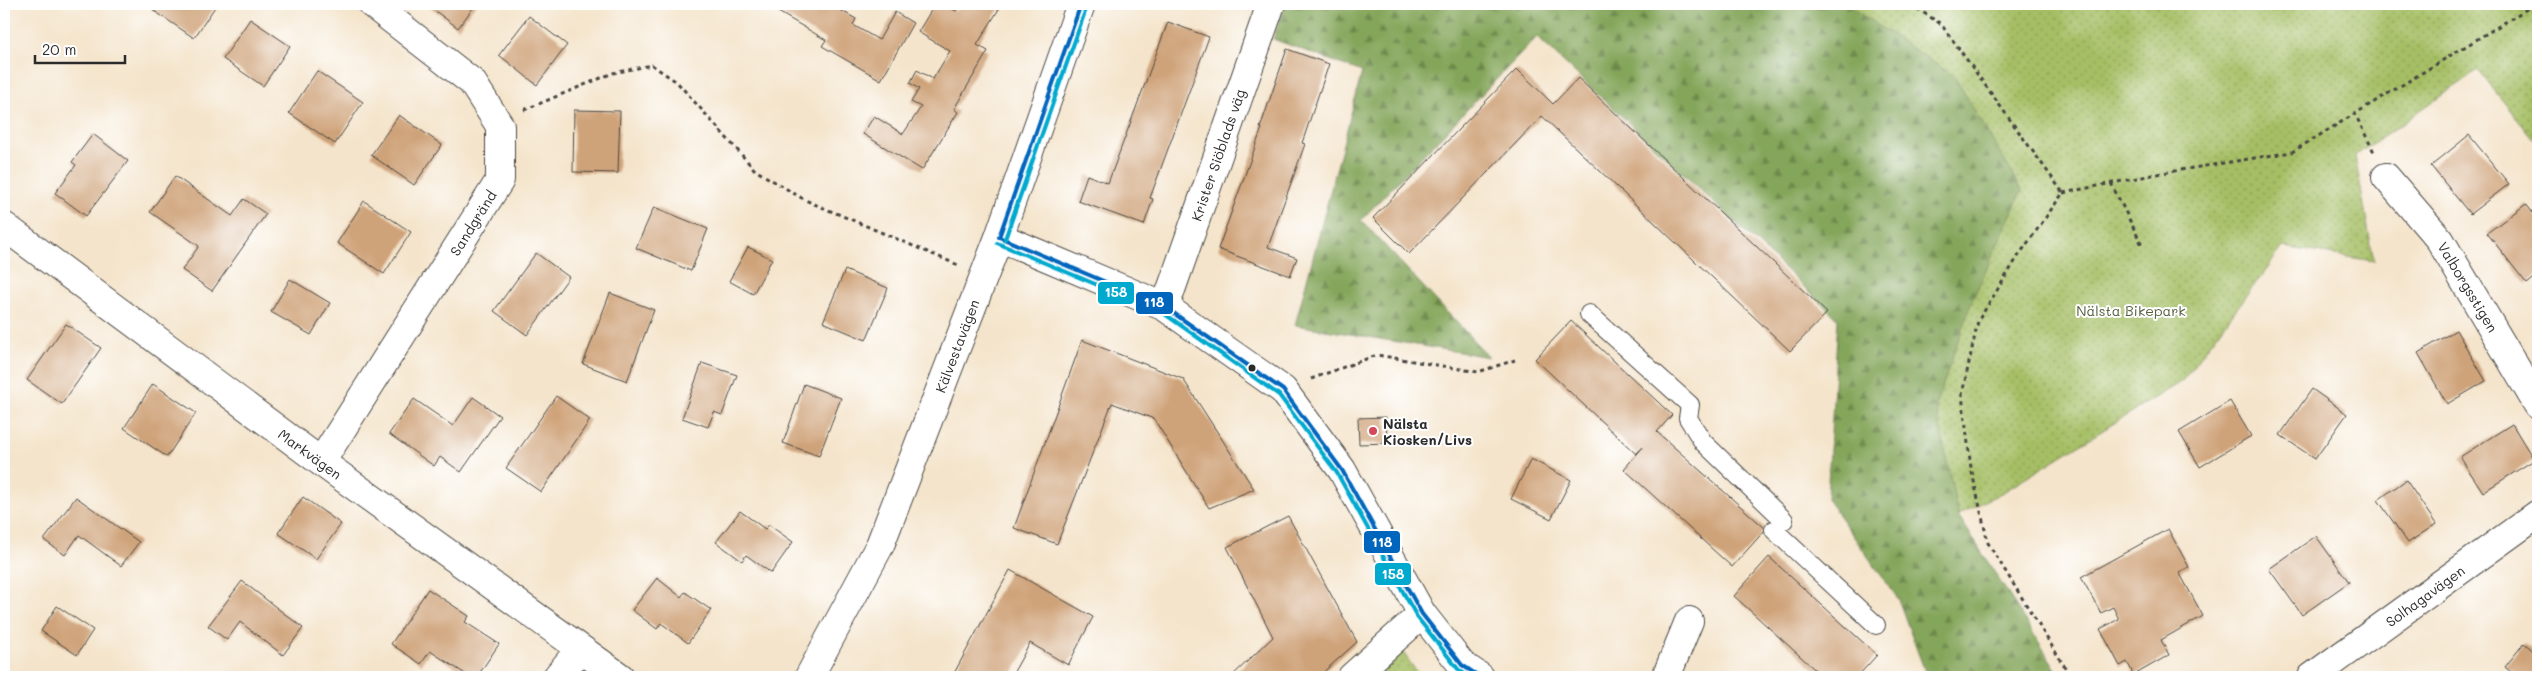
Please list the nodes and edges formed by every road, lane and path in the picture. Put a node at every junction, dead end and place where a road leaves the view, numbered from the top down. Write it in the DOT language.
graph roads {
  1 [pos="372,4"];
  2 [pos="1081,4"];
  3 [pos="1271,4"];
  4 [pos="1910,4"];
  5 [pos="2535,4"];
  6 [pos="2354,112"];
  7 [pos="497,122"];
  8 [pos="2386,177"];
  9 [pos="2111,184"];
  10 [pos="2063,194"];
  11 [pos="4,226"];
  12 [pos="999,237"];
  13 [pos="2143,247"];
  14 [pos="984,276"];
  15 [pos="1165,307"];
  16 [pos="1589,314"];
  17 [pos="1515,360"];
  18 [pos="1282,390"];
  19 [pos="2538,406"];
  20 [pos="321,462"];
  21 [pos="2538,514"];
  22 [pos="1422,614"];
  23 [pos="1689,621"];
  24 [pos="1876,625"];
  25 [pos="580,649"];
  26 [pos="557,677"];
  27 [pos="620,677"];
  28 [pos="809,677"];
  29 [pos="1352,677"];
  30 [pos="1480,677"];
  31 [pos="1666,677"];
  32 [pos="2072,677"];
  33 [pos="2312,677"];
  1 -- 7 [label="street, Sandgränd"];
  2 -- 12 [label="street, Kälvestavägen"];
  3 -- 15 [label="street, Krister Siöblads väg"];
  4 -- 10 [label="path"];
  5 -- 6 [label="path"];
  6 -- 8 [label="path"];
  6 -- 9 [label="path"];
  7 -- 14 [label="path"];
  7 -- 20 [label="street, Sandgränd"];
  8 -- 19 [label="street, Valborgsstigen"];
  9 -- 10 [label="path"];
  9 -- 13 [label="path"];
  10 -- 32 [label="path"];
  11 -- 20 [label="street, Markvägen"];
  12 -- 14 [label="street, Kälvestavägen"];
  12 -- 15 [label="street"];
  14 -- 28 [label="street, Kälvestavägen"];
  15 -- 18 [label="street"];
  16 -- 24 [label="lane"];
  17 -- 18 [label="path"];
  18 -- 22 [label="street"];
  20 -- 25 [label="street, Markvägen"];
  21 -- 33 [label="street, Solhagavägen"];
  22 -- 29 [label="street"];
  22 -- 30 [label="street"];
  23 -- 31 [label="street"];
  25 -- 26 [label="street"];
  25 -- 27 [label="street, Markvägen"];
}
